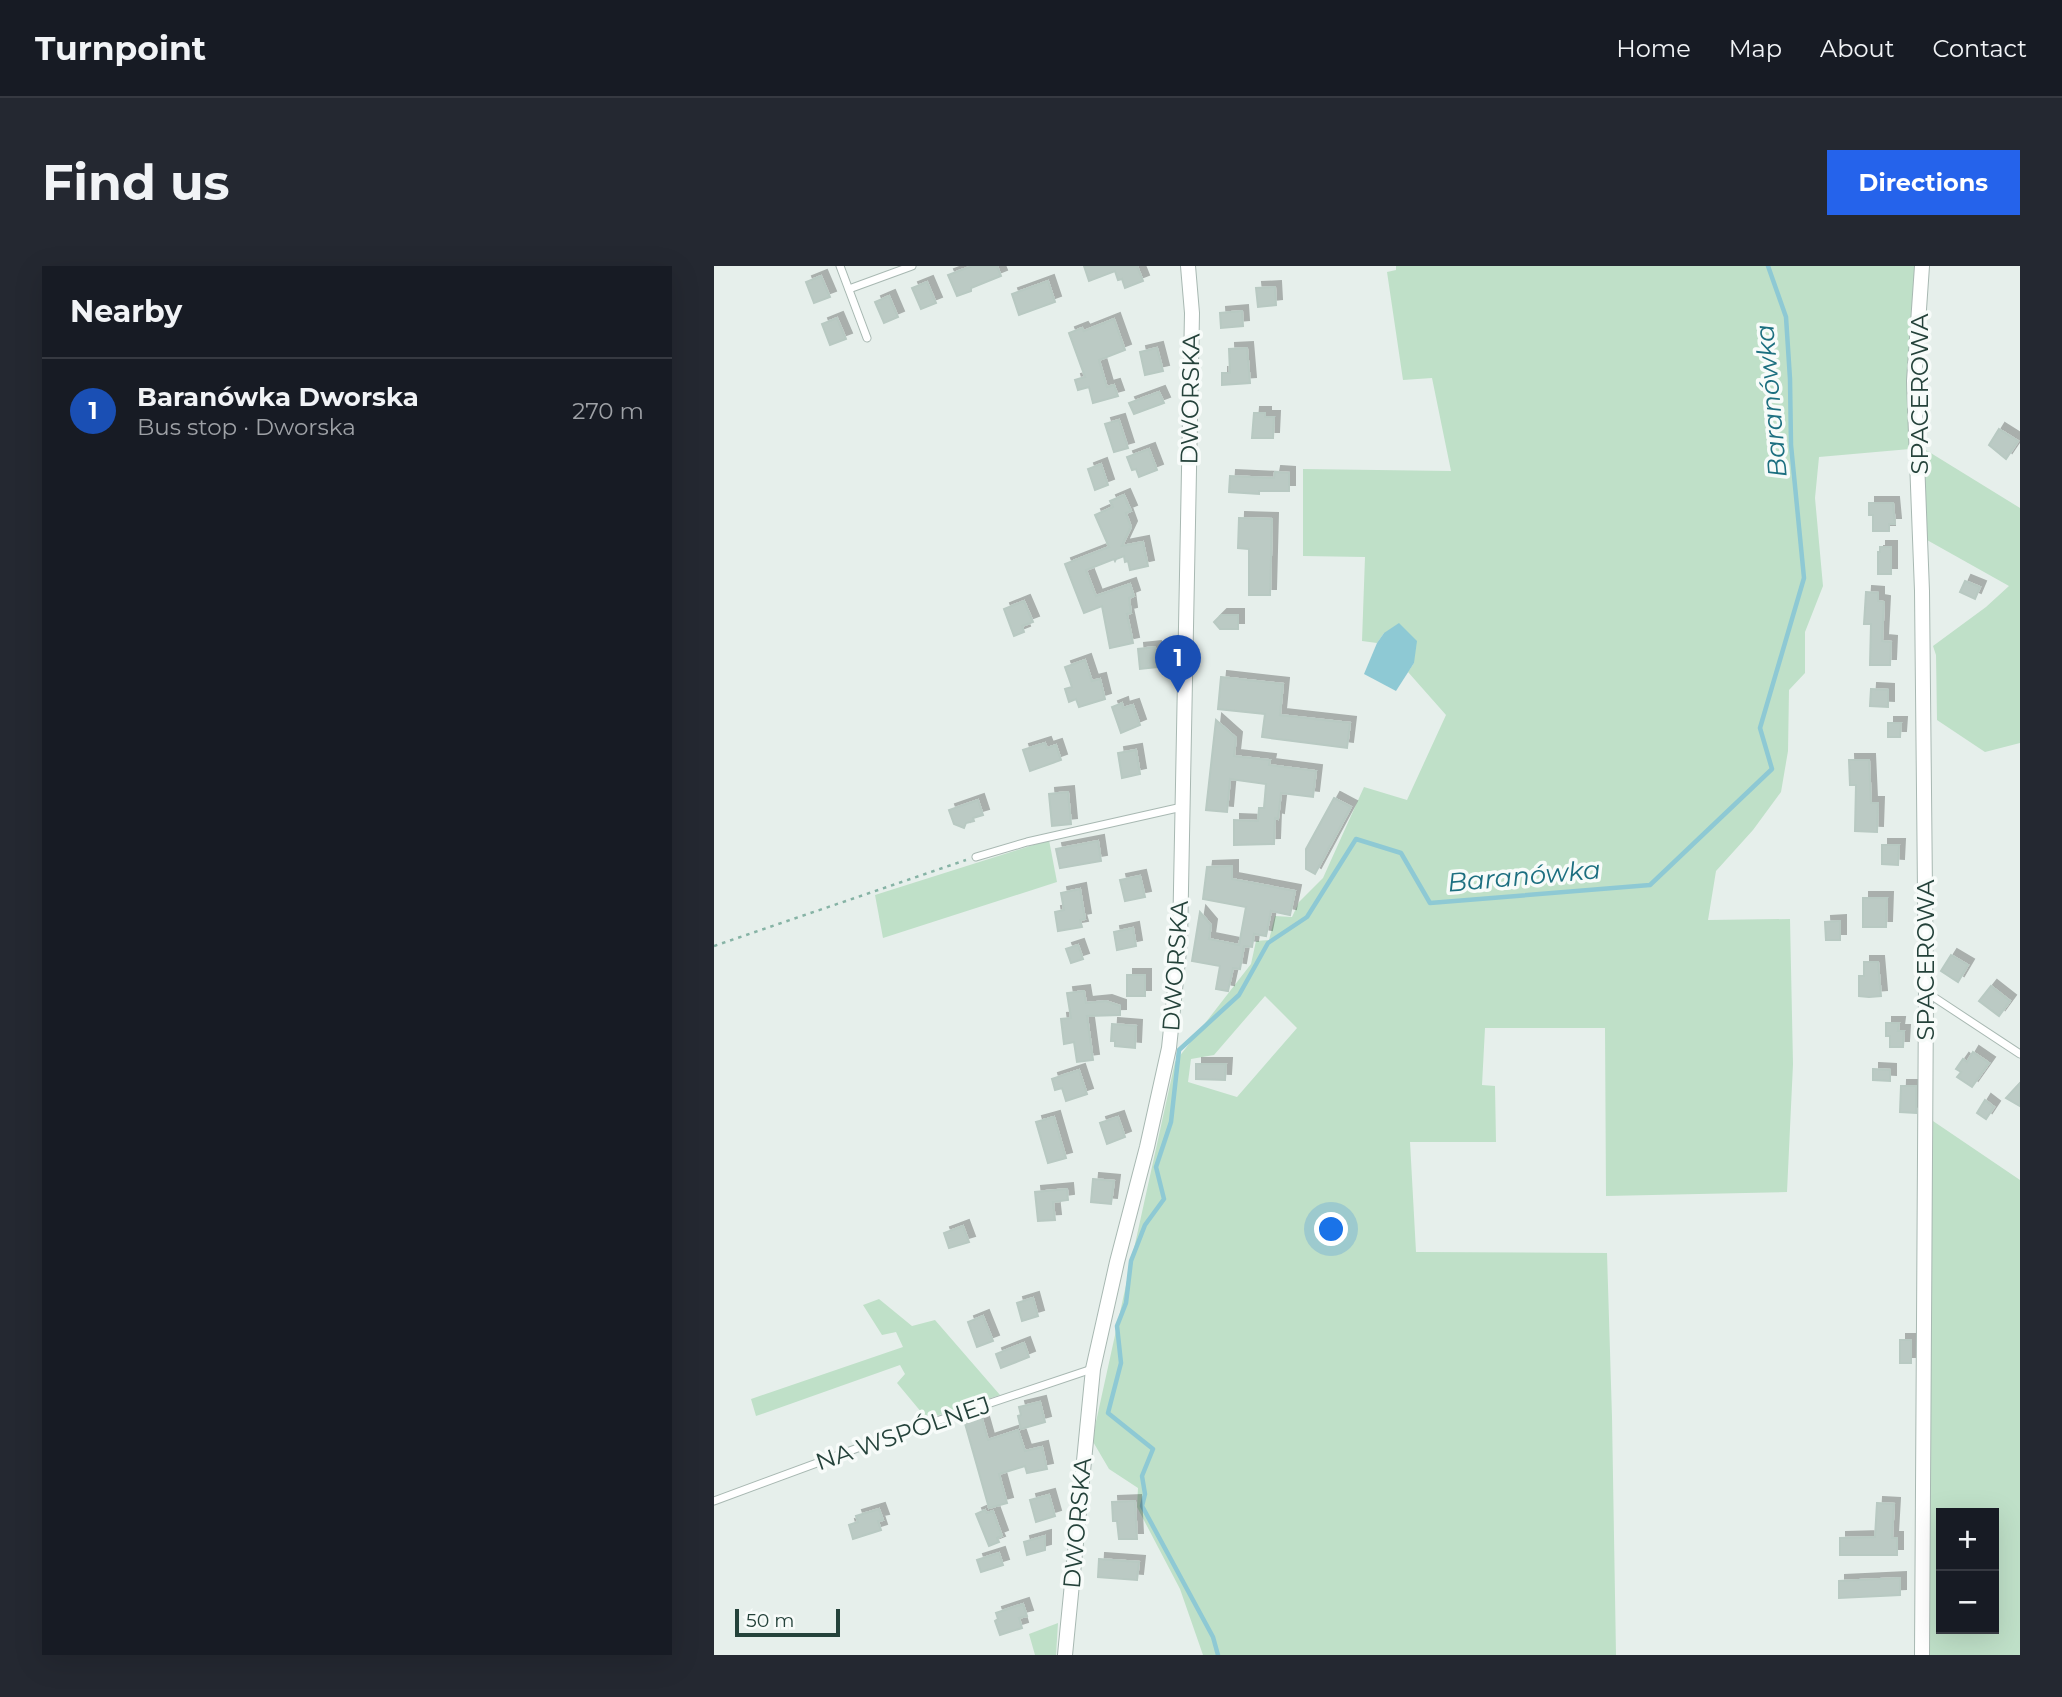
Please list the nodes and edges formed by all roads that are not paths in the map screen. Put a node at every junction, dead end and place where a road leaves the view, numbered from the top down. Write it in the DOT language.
graph roads {
  1 [pos="840,266"];
  2 [pos="912,266"];
  3 [pos="1188,266"];
  4 [pos="1922,266"];
  5 [pos="849,289"];
  6 [pos="867,338"];
  7 [pos="1183,807"];
  8 [pos="976,857"];
  9 [pos="1926,992"];
  10 [pos="2020,1054"];
  11 [pos="1093,1369"];
  12 [pos="714,1502"];
  13 [pos="1065,1655"];
  14 [pos="1922,1655"];
  1 -- 5 [label="lane"];
  2 -- 5 [label="lane"];
  3 -- 7 [label="street, DWORSKA"];
  4 -- 9 [label="street, SPACEROWA"];
  5 -- 6 [label="lane"];
  7 -- 8 [label="lane"];
  7 -- 11 [label="street, DWORSKA"];
  9 -- 10 [label="lane"];
  9 -- 14 [label="street, SPACEROWA"];
  11 -- 12 [label="lane, NA WSPÓLNEJ"];
  11 -- 13 [label="street, DWORSKA"];
}
